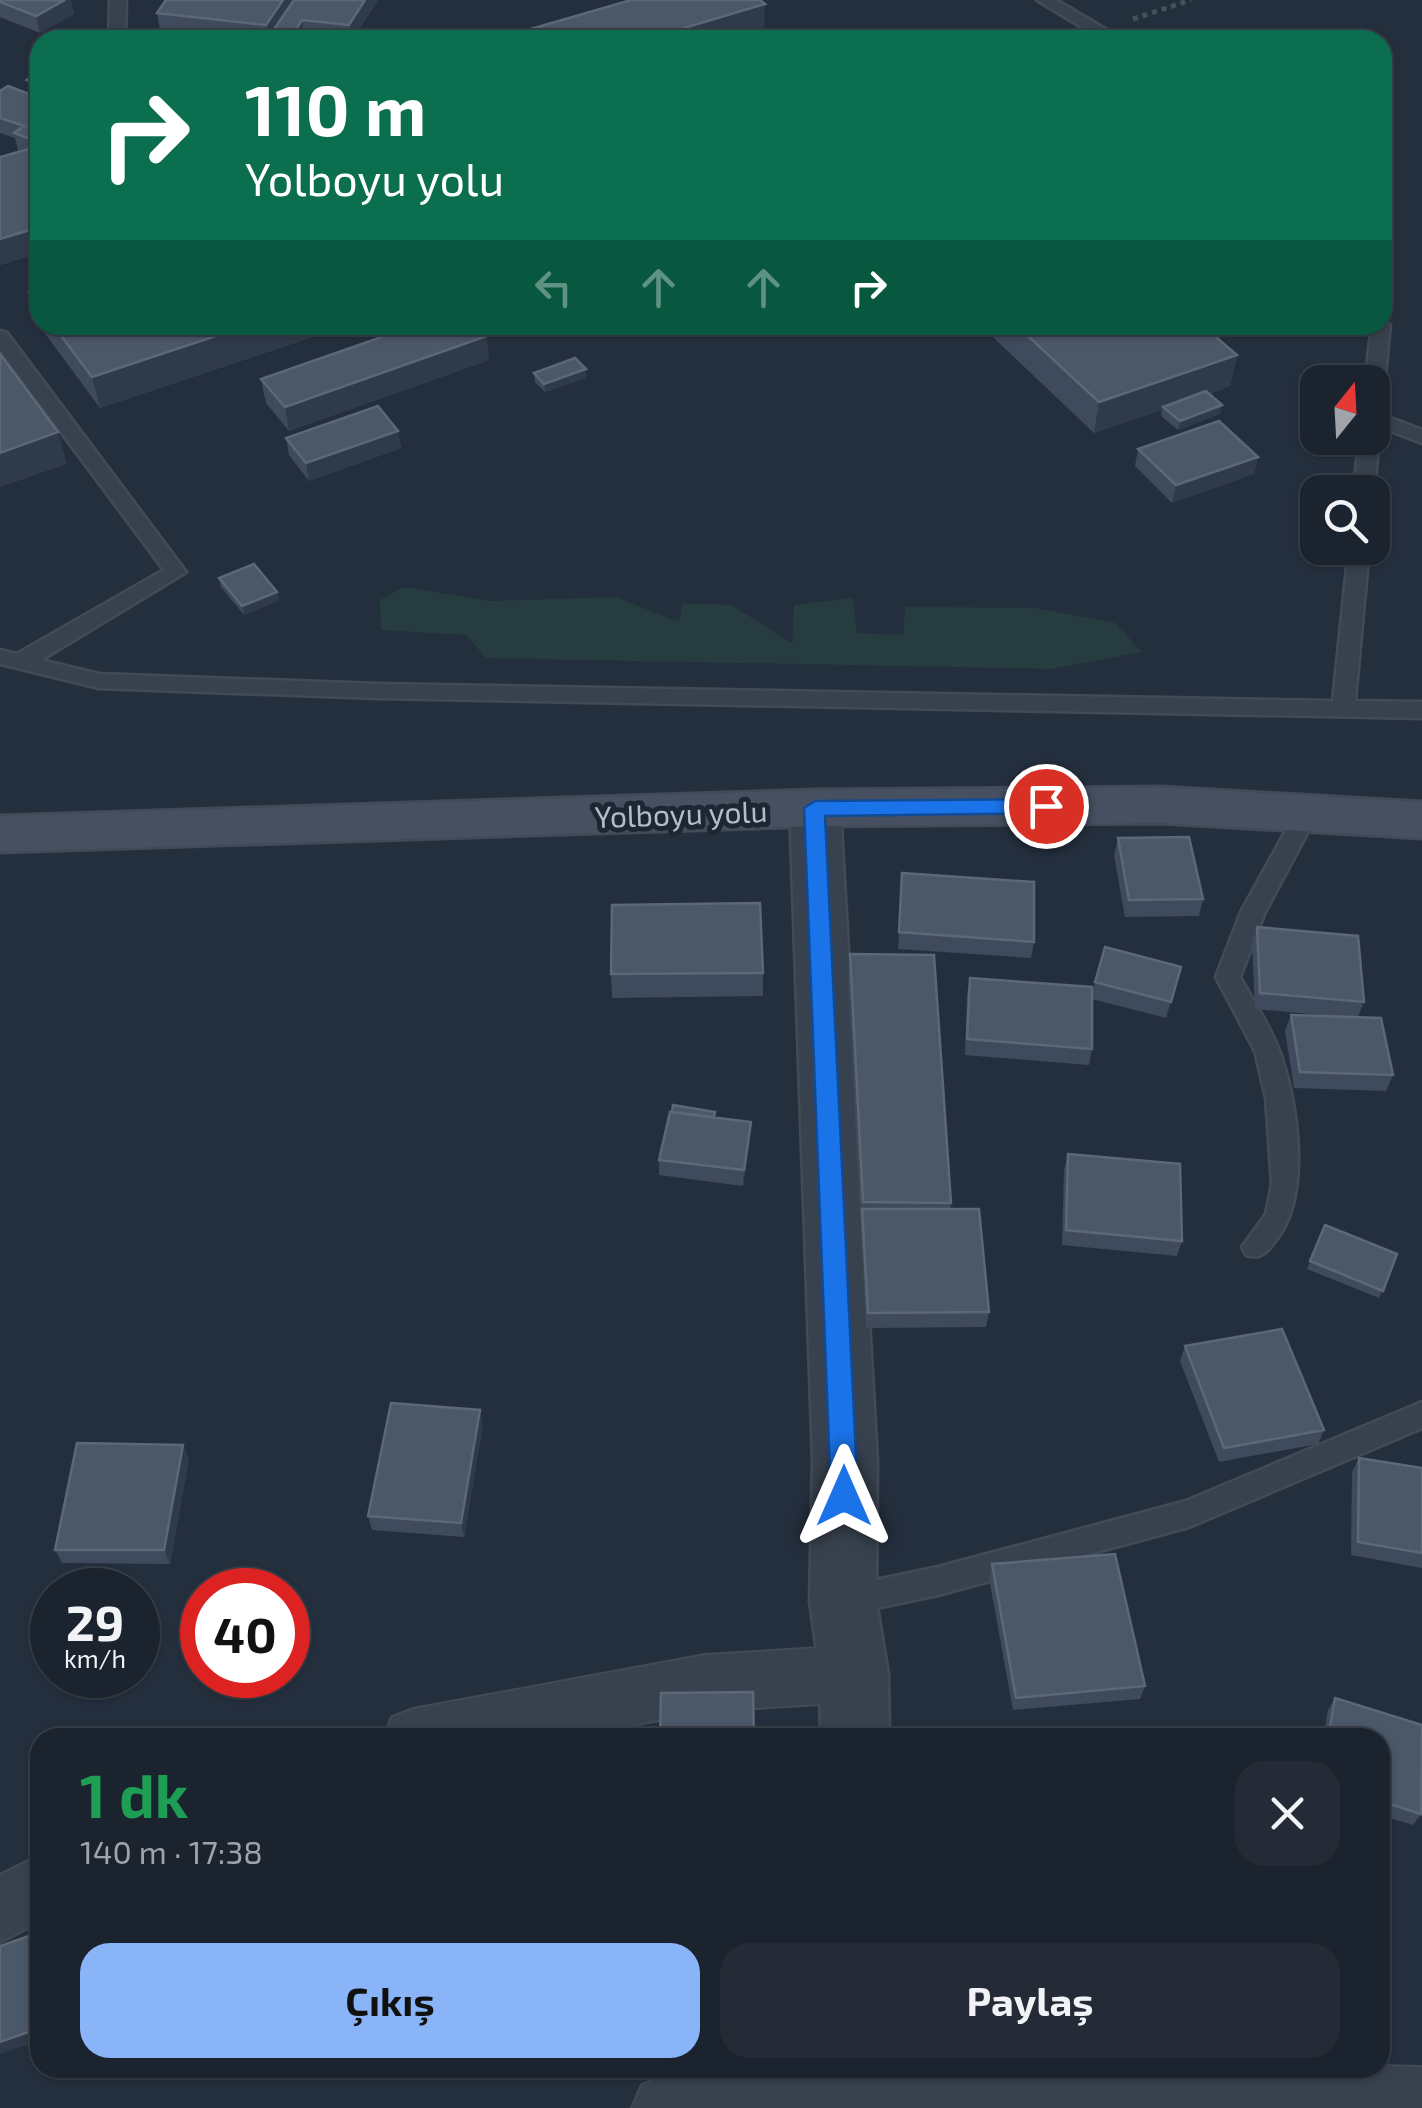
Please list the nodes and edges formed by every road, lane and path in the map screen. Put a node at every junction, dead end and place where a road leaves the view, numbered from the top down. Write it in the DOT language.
graph roads {
  1 [pos="118,0"];
  2 [pos="1045,0"];
  3 [pos="1190,0"];
  4 [pos="116,30"];
  5 [pos="1098,30"];
  6 [pos="1380,335"];
  7 [pos="0,336"];
  8 [pos="1377,365"];
  9 [pos="1390,424"];
  10 [pos="1422,437"];
  11 [pos="1356,565"];
  12 [pos="10,659"];
  13 [pos="1343,708"];
  14 [pos="1422,710"];
  15 [pos="815,808"];
  16 [pos="1308,811"];
  17 [pos="1422,820"];
  18 [pos="0,834"];
  19 [pos="1255,1246"];
  20 [pos="1422,1415"];
  21 [pos="844,1601"];
  22 [pos="854,1674"];
  23 [pos="466,1728"];
  24 [pos="855,1728"];
  25 [pos="30,1892"];
  26 [pos="0,1911"];
  27 [pos="1011,2079"];
  28 [pos="861,2092"];
  29 [pos="1422,2100"];
  30 [pos="666,2108"];
  1 -- 4 [label="lane"];
  2 -- 5 [label="lane"];
  3 -- 5 [label="path"];
  6 -- 8 [label="lane"];
  7 -- 12 [label="lane"];
  9 -- 10 [label="lane"];
  11 -- 13 [label="lane"];
  12 -- 13 [label="lane"];
  13 -- 14 [label="lane"];
  15 -- 16 [label="main road, Yolboyu yolu"];
  15 -- 18 [label="main road, Yolboyu yolu"];
  15 -- 21 [label="street"];
  16 -- 17 [label="main road, Yolboyu yolu"];
  16 -- 19 [label="lane"];
  20 -- 21 [label="lane"];
  21 -- 22 [label="street"];
  22 -- 23 [label="street"];
  22 -- 24 [label="street"];
  25 -- 26 [label="street"];
  27 -- 28 [label="street"];
  27 -- 29 [label="street"];
  28 -- 30 [label="street"];
}
